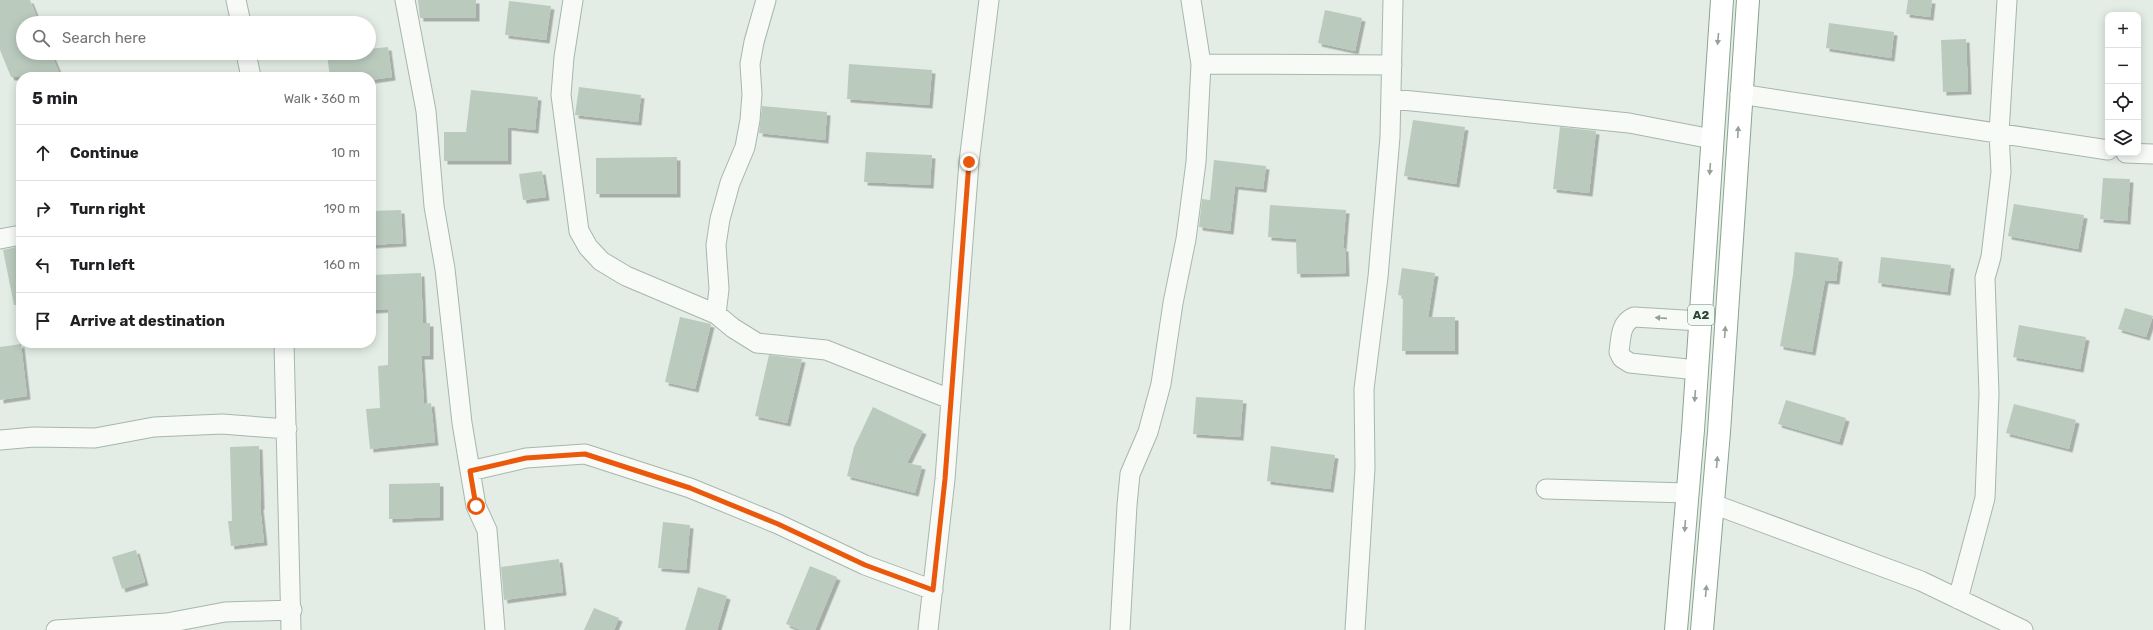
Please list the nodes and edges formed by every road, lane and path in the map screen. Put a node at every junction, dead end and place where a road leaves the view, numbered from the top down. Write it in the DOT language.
graph roads {
  1 [pos="236,0"];
  2 [pos="405,0"];
  3 [pos="573,0"];
  4 [pos="766,0"];
  5 [pos="989,0"];
  6 [pos="1191,0"];
  7 [pos="1392,0"];
  8 [pos="1722,0"];
  9 [pos="1748,0"];
  10 [pos="2007,0"];
  11 [pos="239,16"];
  12 [pos="247,60"];
  13 [pos="1201,64"];
  14 [pos="1392,65"];
  15 [pos="250,72"];
  16 [pos="1740,94"];
  17 [pos="1392,99"];
  18 [pos="1999,133"];
  19 [pos="1712,139"];
  20 [pos="2105,150"];
  21 [pos="2141,154"];
  22 [pos="2153,154"];
  23 [pos="16,236"];
  24 [pos="0,239"];
  25 [pos="716,314"];
  26 [pos="1700,321"];
  27 [pos="284,348"];
  28 [pos="1697,370"];
  29 [pos="950,399"];
  30 [pos="286,429"];
  31 [pos="0,440"];
  32 [pos="470,471"];
  33 [pos="1546,489"];
  34 [pos="1687,493"];
  35 [pos="1714,504"];
  36 [pos="933,590"];
  37 [pos="1958,599"];
  38 [pos="292,610"];
  39 [pos="56,630"];
  40 [pos="292,630"];
  41 [pos="495,630"];
  42 [pos="928,630"];
  43 [pos="1120,630"];
  44 [pos="1355,630"];
  45 [pos="1676,630"];
  46 [pos="1702,630"];
  47 [pos="2023,630"];
  1 -- 11 [label="street"];
  2 -- 32 [label="street"];
  3 -- 25 [label="street"];
  4 -- 25 [label="street"];
  5 -- 29 [label="street"];
  6 -- 13 [label="street"];
  7 -- 14 [label="street"];
  8 -- 19 [label="highway, A2, one-way"];
  9 -- 16 [label="highway, A2"];
  10 -- 18 [label="street"];
  12 -- 15 [label="street"];
  13 -- 14 [label="street"];
  13 -- 43 [label="street"];
  14 -- 17 [label="street"];
  16 -- 18 [label="street"];
  35 -- 16 [label="highway, A2, one-way"];
  17 -- 19 [label="street"];
  17 -- 44 [label="street"];
  18 -- 20 [label="street"];
  18 -- 37 [label="street"];
  19 -- 26 [label="highway, A2, one-way"];
  21 -- 22 [label="street"];
  23 -- 24 [label="street"];
  25 -- 29 [label="street"];
  26 -- 28 [label="highway, A2"];
  26 -- 28 [label="street, one-way"];
  27 -- 30 [label="street"];
  28 -- 34 [label="highway, A2, one-way"];
  29 -- 36 [label="street"];
  30 -- 31 [label="street"];
  30 -- 38 [label="street"];
  32 -- 36 [label="street"];
  32 -- 41 [label="street"];
  33 -- 34 [label="street"];
  34 -- 45 [label="highway, A2, one-way"];
  35 -- 37 [label="street"];
  46 -- 35 [label="highway, A2, one-way"];
  36 -- 42 [label="street"];
  37 -- 47 [label="street"];
  38 -- 39 [label="street"];
  38 -- 40 [label="street"];
}
